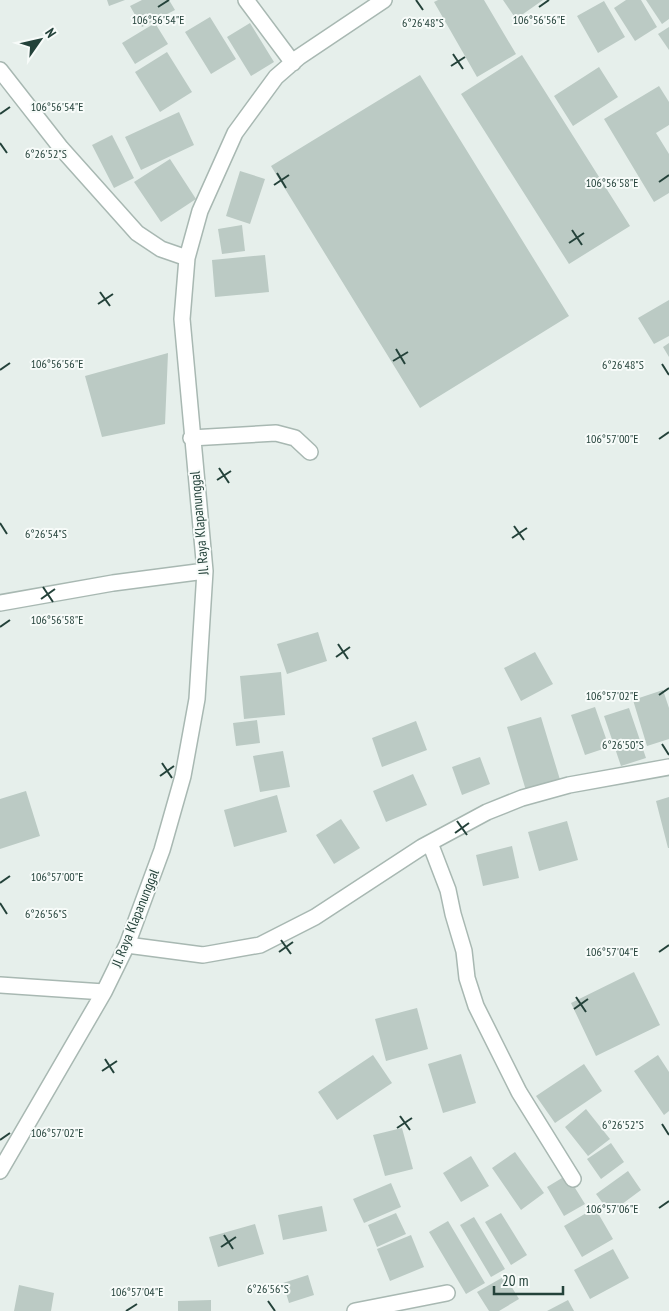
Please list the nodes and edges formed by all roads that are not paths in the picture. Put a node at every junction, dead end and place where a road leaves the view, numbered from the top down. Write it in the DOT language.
graph roads {
  1 [pos="246,0"];
  2 [pos="384,0"];
  3 [pos="293,62"];
  4 [pos="0,70"];
  5 [pos="187,258"];
  6 [pos="191,438"];
  7 [pos="310,452"];
  8 [pos="205,571"];
  9 [pos="0,603"];
  10 [pos="669,767"];
  11 [pos="430,843"];
  12 [pos="127,945"];
  13 [pos="0,985"];
  14 [pos="104,992"];
  15 [pos="0,1171"];
  16 [pos="574,1179"];
  17 [pos="447,1293"];
  18 [pos="355,1311"];
  1 -- 3 [label="street"];
  2 -- 3 [label="street, Jl. Raya Klapanunggal"];
  3 -- 5 [label="street, Jl. Raya Klapanunggal"];
  4 -- 5 [label="street"];
  5 -- 6 [label="street, Jl. Raya Klapanunggal"];
  6 -- 7 [label="street"];
  6 -- 8 [label="street, Jl. Raya Klapanunggal"];
  8 -- 9 [label="street"];
  8 -- 12 [label="street, Jl. Raya Klapanunggal"];
  10 -- 11 [label="street"];
  11 -- 12 [label="street"];
  11 -- 16 [label="street"];
  12 -- 14 [label="street, Jl. Raya Klapanunggal"];
  13 -- 14 [label="street"];
  14 -- 15 [label="street, Jl. Raya Klapanunggal"];
  17 -- 18 [label="street"];
}
